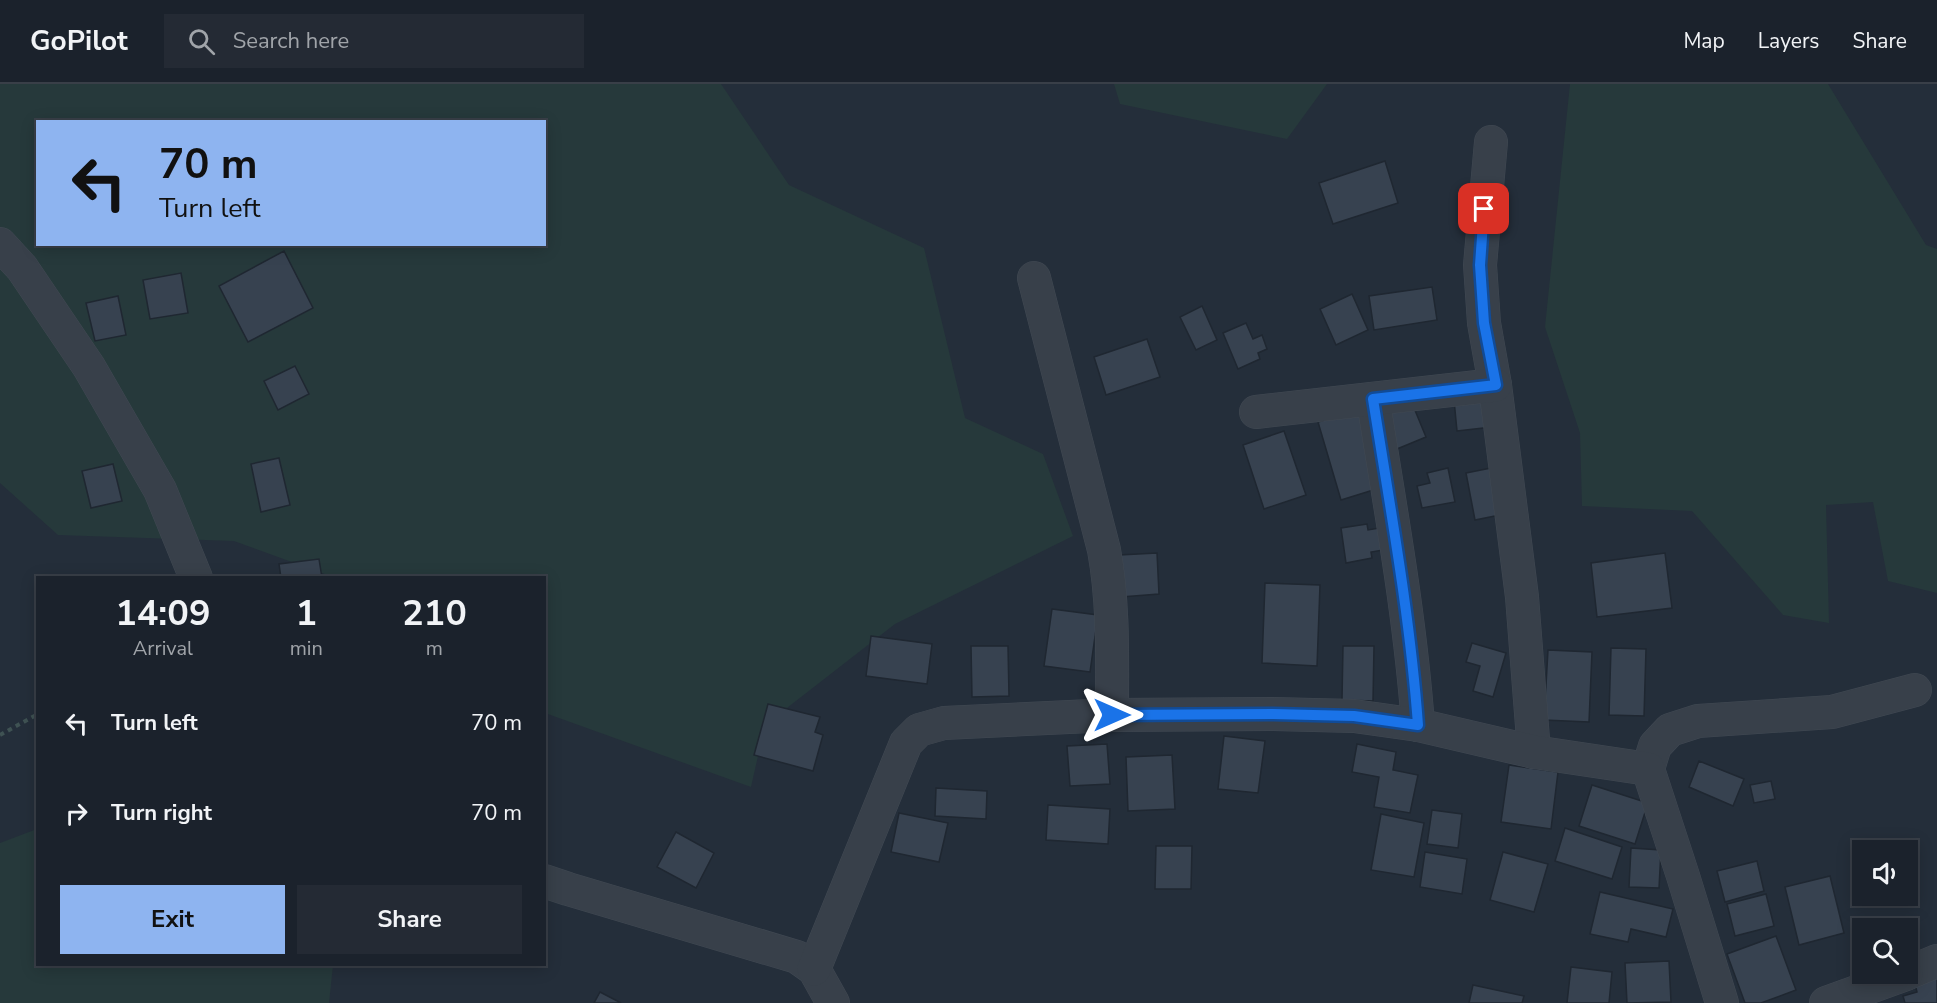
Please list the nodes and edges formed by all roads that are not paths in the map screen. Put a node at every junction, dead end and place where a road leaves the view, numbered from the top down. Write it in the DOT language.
graph roads {
  1 [pos="1491,142"];
  2 [pos="0,244"];
  3 [pos="1034,278"];
  4 [pos="1496,385"];
  5 [pos="1373,399"];
  6 [pos="1256,412"];
  7 [pos="195,576"];
  8 [pos="1915,690"];
  9 [pos="1112,715"];
  10 [pos="1418,725"];
  11 [pos="1534,752"];
  12 [pos="1648,770"];
  13 [pos="546,881"];
  14 [pos="1937,961"];
  15 [pos="814,969"];
  16 [pos="1918,969"];
  17 [pos="1877,984"];
  18 [pos="833,1003"];
  19 [pos="1722,1003"];
  20 [pos="1826,1003"];
  1 -- 4 [label="street"];
  2 -- 7 [label="street"];
  3 -- 9 [label="street"];
  4 -- 5 [label="street"];
  4 -- 11 [label="street"];
  5 -- 6 [label="street"];
  5 -- 10 [label="street"];
  8 -- 12 [label="street"];
  9 -- 10 [label="street"];
  9 -- 15 [label="street"];
  10 -- 11 [label="street"];
  11 -- 12 [label="street"];
  12 -- 19 [label="street"];
  13 -- 15 [label="street"];
  14 -- 16 [label="street"];
  15 -- 18 [label="street"];
  17 -- 20 [label="street"];
}
